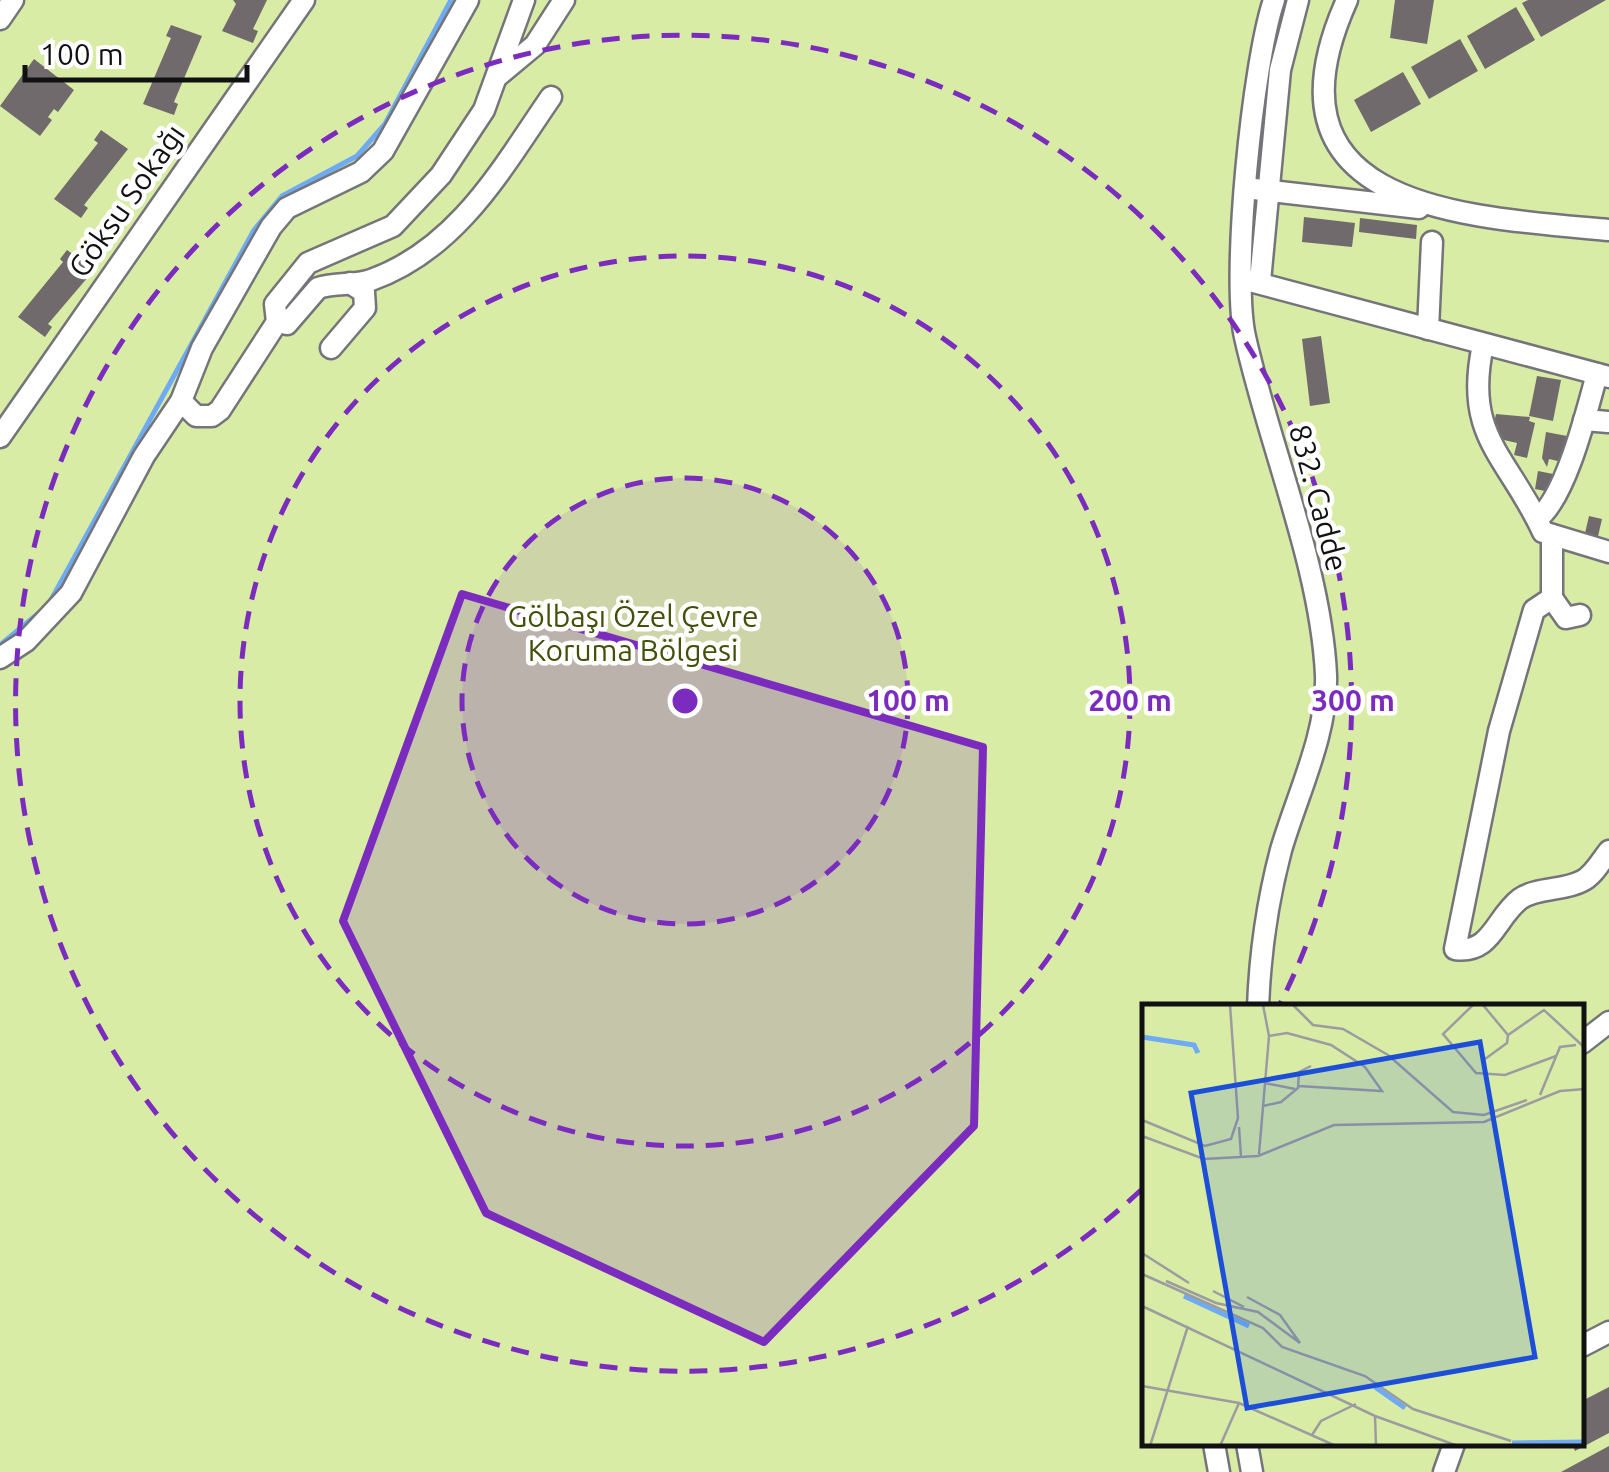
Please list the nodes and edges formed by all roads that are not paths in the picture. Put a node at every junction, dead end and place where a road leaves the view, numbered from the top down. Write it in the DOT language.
graph roads {
  1 [pos="13,0"];
  2 [pos="304,0"];
  3 [pos="468,0"];
  4 [pos="524,0"];
  5 [pos="564,0"];
  6 [pos="1274,0"];
  7 [pos="1298,0"];
  8 [pos="1347,0"];
  9 [pos="0,18"];
  10 [pos="498,76"];
  11 [pos="551,97"];
  12 [pos="1258,190"];
  13 [pos="1445,212"];
  14 [pos="1609,230"];
  15 [pos="1432,242"];
  16 [pos="350,283"];
  17 [pos="277,322"];
  18 [pos="1428,328"];
  19 [pos="1484,345"];
  20 [pos="331,348"];
  21 [pos="1603,376"];
  22 [pos="181,401"];
  23 [pos="1584,420"];
  24 [pos="1608,422"];
  25 [pos="0,437"];
  26 [pos="1536,519"];
  27 [pos="1552,535"];
  28 [pos="1609,552"];
  29 [pos="1552,598"];
  30 [pos="1580,615"];
  31 [pos="0,658"];
  32 [pos="1609,852"];
  33 [pos="1258,1004"];
  34 [pos="1609,1022"];
  35 [pos="1584,1041"];
  36 [pos="1609,1332"];
  37 [pos="1584,1345"];
  38 [pos="1214,1447"];
  39 [pos="1248,1447"];
  40 [pos="1453,1447"];
  41 [pos="1218,1472"];
  42 [pos="1252,1472"];
  43 [pos="1444,1472"];
  1 -- 9 [label="street"];
  2 -- 25 [label="street, Göksu Sokağı"];
  3 -- 22 [label="street"];
  4 -- 10 [label="street"];
  5 -- 10 [label="street"];
  6 -- 12 [label="street, 832. Cadde"];
  7 -- 12 [label="street, 832. Cadde"];
  8 -- 13 [label="street"];
  10 -- 17 [label="street"];
  11 -- 16 [label="street"];
  12 -- 13 [label="street"];
  12 -- 18 [label="street, 832. Cadde"];
  12 -- 33 [label="street, 832. Cadde"];
  13 -- 14 [label="street"];
  15 -- 18 [label="street"];
  16 -- 17 [label="street"];
  16 -- 20 [label="street"];
  17 -- 22 [label="street"];
  18 -- 19 [label="street"];
  19 -- 21 [label="street"];
  19 -- 26 [label="street"];
  21 -- 23 [label="street"];
  22 -- 31 [label="street"];
  23 -- 24 [label="street"];
  23 -- 26 [label="street"];
  26 -- 27 [label="street"];
  27 -- 28 [label="street"];
  27 -- 29 [label="street"];
  29 -- 30 [label="street"];
  29 -- 32 [label="street"];
  34 -- 35 [label="street"];
  36 -- 37 [label="street"];
  38 -- 41 [label="street"];
  39 -- 42 [label="street"];
  40 -- 43 [label="street"];
}
